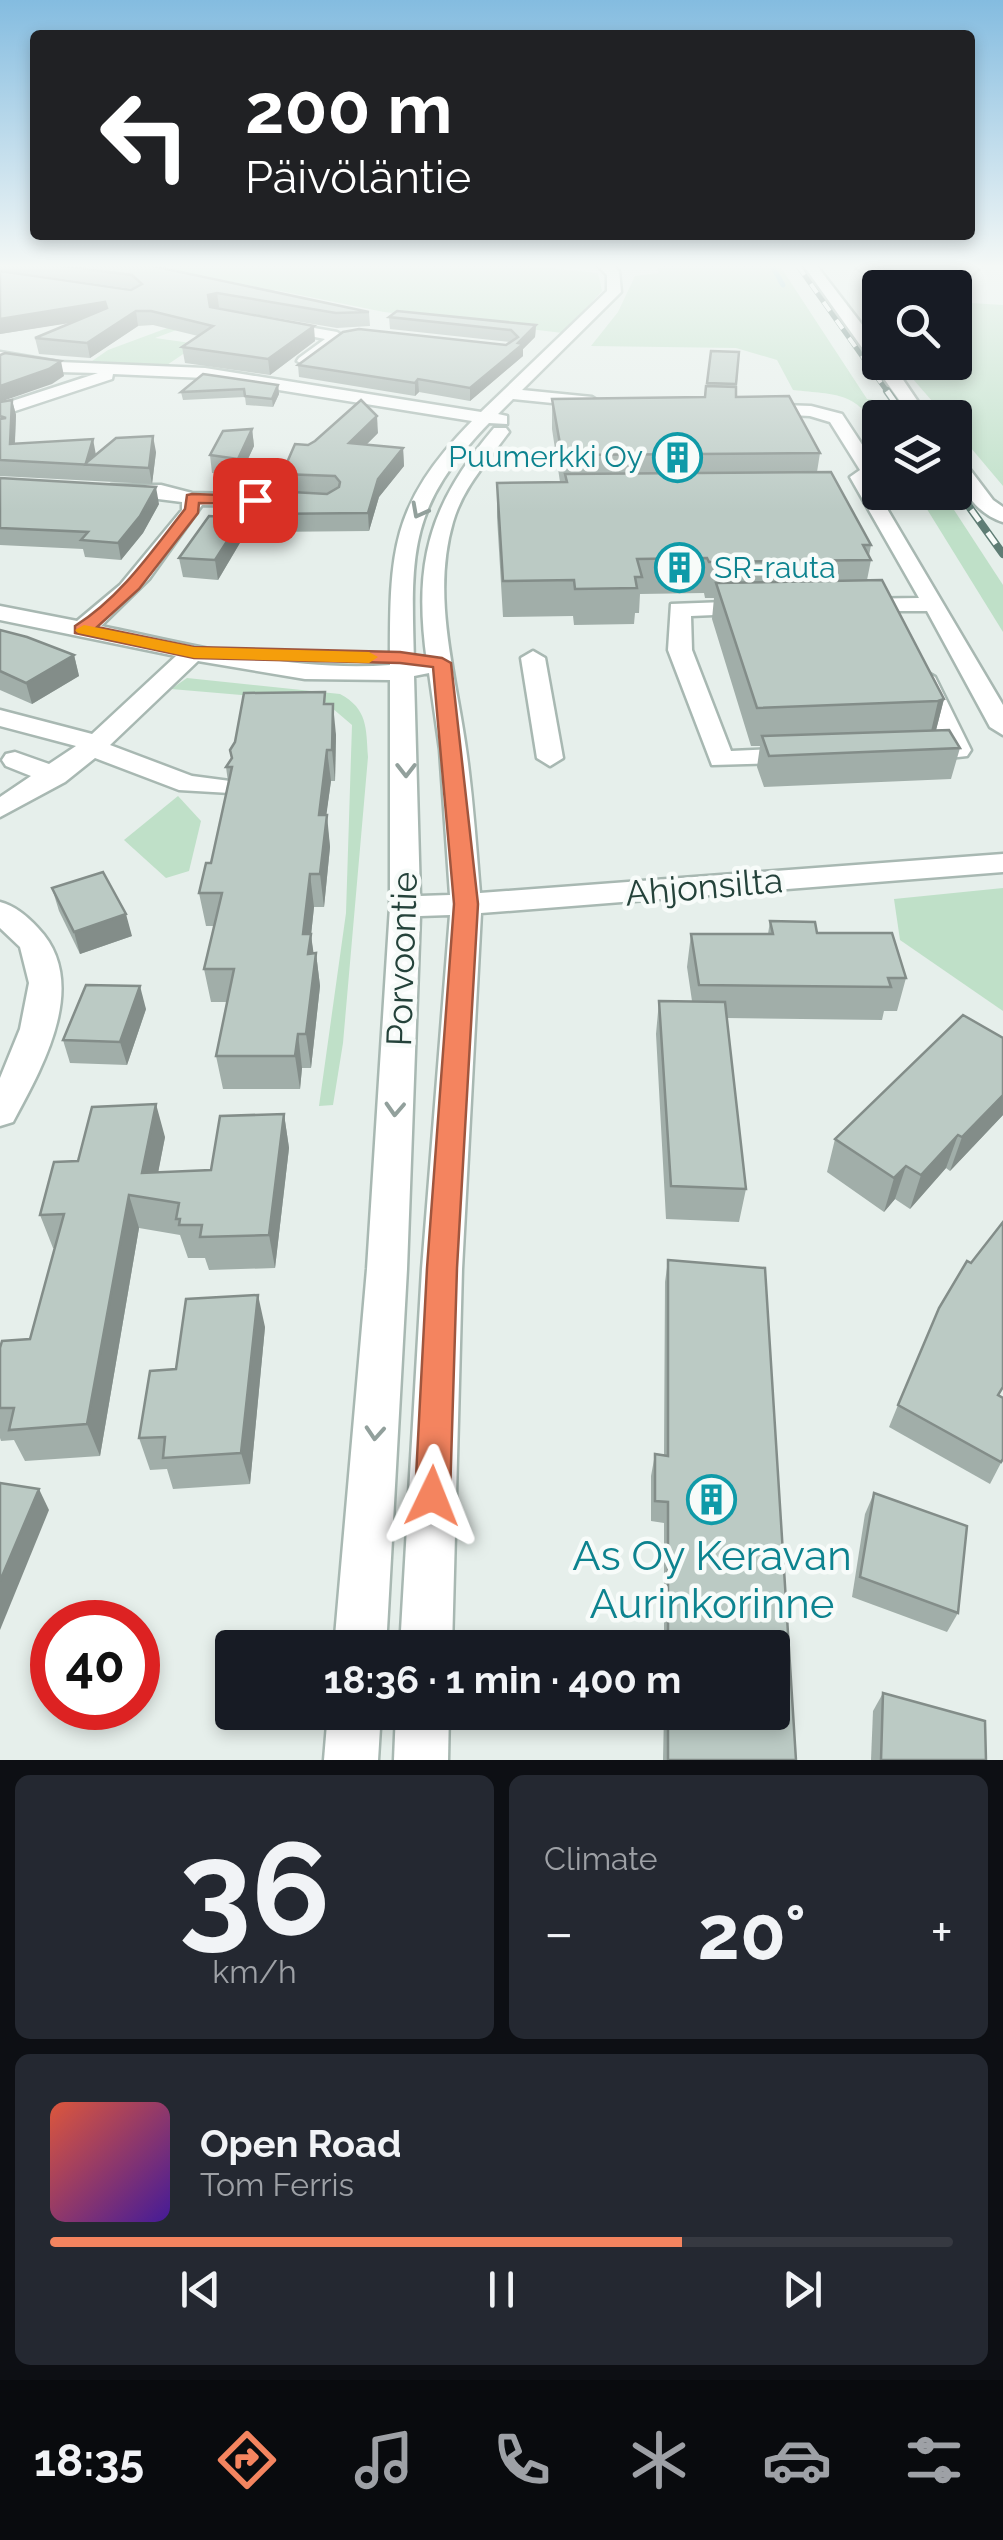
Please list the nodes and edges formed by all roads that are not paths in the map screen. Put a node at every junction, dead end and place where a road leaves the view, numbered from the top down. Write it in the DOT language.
graph roads {
  1 [pos="326,348"];
  2 [pos="562,348"];
  3 [pos="569,348"];
  4 [pos="0,357"];
  5 [pos="118,370"];
  6 [pos="274,384"];
  7 [pos="511,394"];
  8 [pos="532,397"];
  9 [pos="616,404"];
  10 [pos="737,408"];
  11 [pos="0,411"];
  12 [pos="486,418"];
  13 [pos="510,421"];
  14 [pos="972,485"];
  15 [pos="103,488"];
  16 [pos="192,498"];
  17 [pos="329,502"];
  18 [pos="1003,516"];
  19 [pos="105,582"];
  20 [pos="134,585"];
  21 [pos="934,604"];
  22 [pos="831,606"];
  23 [pos="774,608"];
  24 [pos="0,613"];
  25 [pos="82,629"];
  26 [pos="194,652"];
  27 [pos="912,654"];
  28 [pos="533,658"];
  29 [pos="442,663"];
  30 [pos="400,665"];
  31 [pos="0,718"];
  32 [pos="1003,727"];
  33 [pos="93,747"];
  34 [pos="918,752"];
  35 [pos="820,756"];
  36 [pos="550,758"];
  37 [pos="15,760"];
  38 [pos="55,776"];
  39 [pos="220,787"];
  40 [pos="0,810"];
  41 [pos="1000,863"];
  42 [pos="466,904"];
  43 [pos="406,907"];
  44 [pos="0,912"];
  45 [pos="0,1112"];
  46 [pos="361,1630"];
  47 [pos="427,1630"];
  48 [pos="354,1730"];
  49 [pos="422,1730"];
  50 [pos="352,1760"];
  51 [pos="421,1760"];
  1 -- 6 [label="street"];
  2 -- 7 [label="street, Porvoontie"];
  3 -- 8 [label="street, Porvoontie"];
  4 -- 5 [label="street"];
  5 -- 6 [label="street"];
  5 -- 11 [label="street"];
  6 -- 12 [label="street"];
  7 -- 8 [label="street"];
  7 -- 12 [label="street, Porvoontie"];
  8 -- 9 [label="street"];
  8 -- 13 [label="street, Porvoontie"];
  10 -- 21 [label="street"];
  12 -- 13 [label="street"];
  12 -- 30 [label="street, Porvoontie, one-way"];
  13 -- 29 [label="street, Porvoontie"];
  14 -- 18 [label="street"];
  15 -- 16 [label="street"];
  16 -- 17 [label="street"];
  16 -- 20 [label="street"];
  19 -- 20 [label="street"];
  20 -- 25 [label="street"];
  21 -- 22 [label="street"];
  21 -- 32 [label="street"];
  23 -- 35 [label="street"];
  24 -- 25 [label="street"];
  25 -- 26 [label="street"];
  26 -- 30 [label="street"];
  26 -- 33 [label="street"];
  27 -- 34 [label="street"];
  28 -- 36 [label="street"];
  29 -- 30 [label="street"];
  29 -- 42 [label="street, Porvoontie"];
  30 -- 43 [label="street, Porvoontie, one-way"];
  31 -- 33 [label="street"];
  33 -- 38 [label="street"];
  33 -- 39 [label="street"];
  37 -- 38 [label="street"];
  38 -- 40 [label="street"];
  41 -- 42 [label="street, Ahjonsilta"];
  42 -- 43 [label="street, Ahjonsilta"];
  42 -- 47 [label="street, Porvoontie"];
  43 -- 46 [label="street, Porvoontie, one-way"];
  44 -- 45 [label="street"];
  48 -- 50 [label="street"];
  49 -- 51 [label="street"];
}
